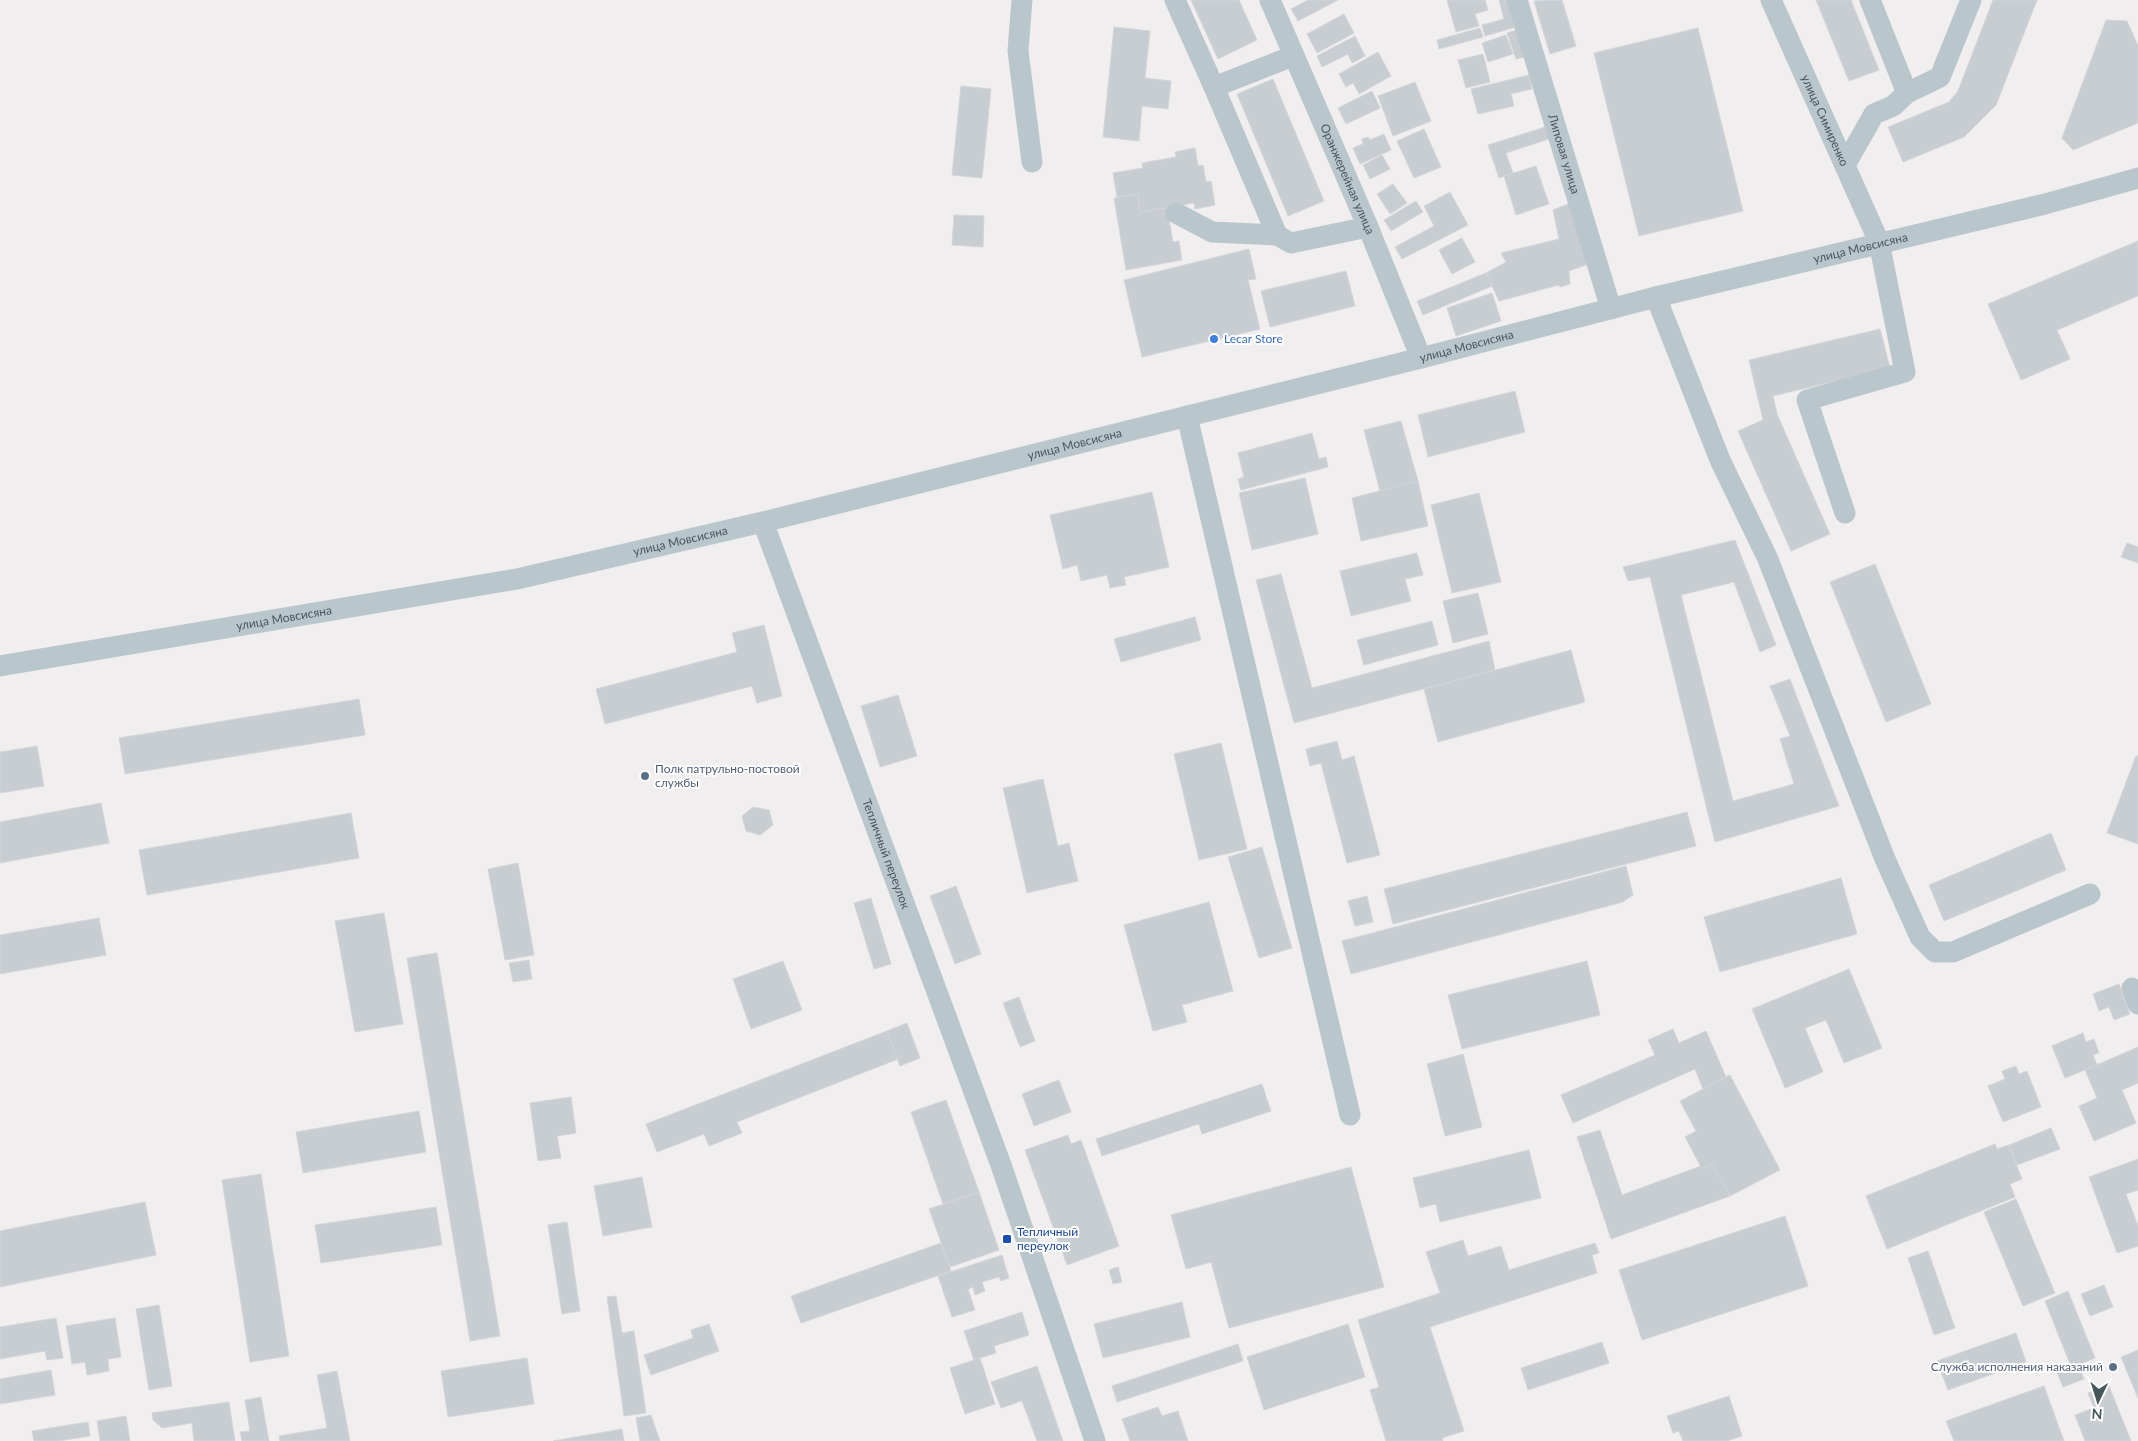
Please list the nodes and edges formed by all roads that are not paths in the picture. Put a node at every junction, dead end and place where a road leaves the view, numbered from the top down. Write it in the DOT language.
graph roads {
  1 [pos="1022,0"];
  2 [pos="1174,0"];
  3 [pos="1270,0"];
  4 [pos="1517,0"];
  5 [pos="1771,0"];
  6 [pos="1870,0"];
  7 [pos="1971,0"];
  8 [pos="1293,56"];
  9 [pos="1214,87"];
  10 [pos="1908,93"];
  11 [pos="1032,162"];
  12 [pos="1845,166"];
  13 [pos="2138,178"];
  14 [pos="1176,213"];
  15 [pos="1368,227"];
  16 [pos="1276,236"];
  17 [pos="1879,242"];
  18 [pos="1656,297"];
  19 [pos="1611,309"];
  20 [pos="1421,358"];
  21 [pos="1187,416"];
  22 [pos="1845,513"];
  23 [pos="763,522"];
  24 [pos="0,666"];
  25 [pos="2090,894"];
  26 [pos="1350,1116"];
  27 [pos="1095,1441"];
  1 -- 11 [label="street"];
  2 -- 9 [label="street"];
  3 -- 8 [label="street, Оранжерейная улица"];
  4 -- 19 [label="street, Липовая улица"];
  5 -- 12 [label="street, улица Симиренко"];
  6 -- 10 [label="street"];
  7 -- 10 [label="street"];
  8 -- 9 [label="street"];
  8 -- 15 [label="street, Оранжерейная улица"];
  9 -- 16 [label="street"];
  10 -- 12 [label="street"];
  12 -- 17 [label="street, улица Симиренко"];
  13 -- 17 [label="street, улица Мовсисяна"];
  14 -- 16 [label="street"];
  15 -- 16 [label="street"];
  15 -- 20 [label="street, Оранжерейная улица"];
  17 -- 18 [label="street, улица Мовсисяна"];
  17 -- 22 [label="street, улица Симиренко"];
  18 -- 19 [label="street, улица Мовсисяна"];
  18 -- 25 [label="street"];
  19 -- 20 [label="street, улица Мовсисяна"];
  20 -- 21 [label="street, улица Мовсисяна"];
  21 -- 23 [label="street, улица Мовсисяна"];
  21 -- 26 [label="street"];
  23 -- 24 [label="street, улица Мовсисяна"];
  23 -- 27 [label="street, Тепличный переулок"];
}
